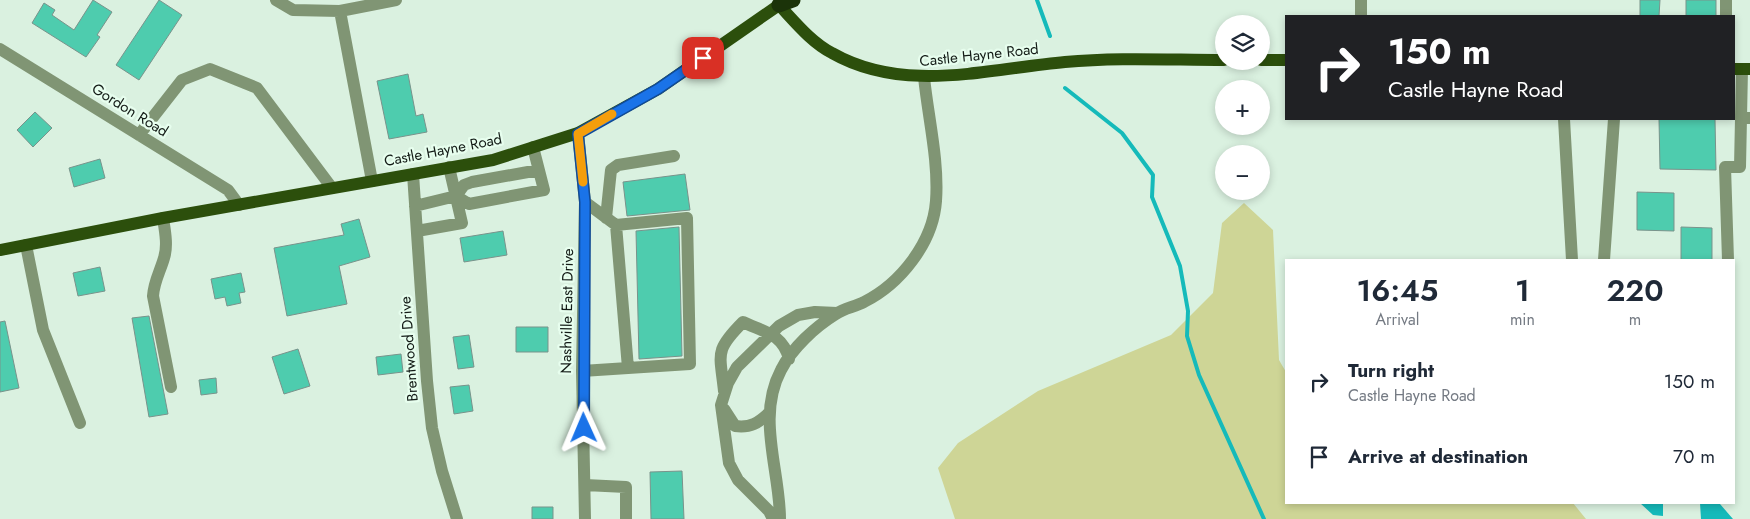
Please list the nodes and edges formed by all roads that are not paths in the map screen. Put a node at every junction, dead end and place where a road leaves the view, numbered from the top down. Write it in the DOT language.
graph roads {
  1 [pos="276,0"];
  2 [pos="396,0"];
  3 [pos="793,0"];
  4 [pos="1361,0"];
  5 [pos="1726,0"];
  6 [pos="779,2"];
  7 [pos="340,11"];
  8 [pos="1361,15"];
  9 [pos="1726,15"];
  10 [pos="0,49"];
  11 [pos="1215,60"];
  12 [pos="1270,60"];
  13 [pos="1285,60"];
  14 [pos="1742,69"];
  15 [pos="924,77"];
  16 [pos="1746,118"];
  17 [pos="1564,120"];
  18 [pos="1614,120"];
  19 [pos="578,134"];
  20 [pos="139,135"];
  21 [pos="533,147"];
  22 [pos="674,156"];
  23 [pos="449,167"];
  24 [pos="539,170"];
  25 [pos="413,174"];
  26 [pos="372,181"];
  27 [pos="332,188"];
  28 [pos="456,196"];
  29 [pos="585,202"];
  30 [pos="238,205"];
  31 [pos="415,206"];
  32 [pos="164,218"];
  33 [pos="611,221"];
  34 [pos="417,231"];
  35 [pos="26,245"];
  36 [pos="0,250"];
  37 [pos="1572,259"];
  38 [pos="1604,259"];
  39 [pos="1728,259"];
  40 [pos="837,313"];
  41 [pos="769,334"];
  42 [pos="789,359"];
  43 [pos="628,368"];
  44 [pos="582,371"];
  45 [pos="171,387"];
  46 [pos="723,400"];
  47 [pos="769,413"];
  48 [pos="80,423"];
  49 [pos="585,485"];
  50 [pos="457,519"];
  51 [pos="585,519"];
  52 [pos="626,519"];
  53 [pos="774,519"];
  54 [pos="780,519"];
  1 -- 7 [label="street"];
  2 -- 7 [label="street"];
  3 -- 6 [label="highway"];
  4 -- 8 [label="street"];
  5 -- 9 [label="street"];
  6 -- 15 [label="main road, Castle Hayne Road"];
  6 -- 19 [label="main road, Castle Hayne Road"];
  7 -- 26 [label="street"];
  10 -- 20 [label="street, Gordon Road"];
  11 -- 15 [label="main road, Castle Hayne Road"];
  12 -- 13 [label="main road"];
  14 -- 16 [label="street"];
  15 -- 40 [label="street"];
  16 -- 39 [label="street"];
  17 -- 37 [label="street"];
  18 -- 38 [label="street"];
  19 -- 21 [label="main road, Castle Hayne Road"];
  19 -- 29 [label="street, Nashville East Drive"];
  20 -- 27 [label="street"];
  20 -- 30 [label="street, Gordon Road"];
  21 -- 23 [label="main road, Castle Hayne Road"];
  21 -- 24 [label="street"];
  22 -- 33 [label="street"];
  23 -- 25 [label="main road, Castle Hayne Road"];
  23 -- 28 [label="street"];
  24 -- 28 [label="street"];
  24 -- 28 [label="street"];
  25 -- 26 [label="main road, Castle Hayne Road"];
  25 -- 31 [label="street, Brentwood Drive"];
  26 -- 27 [label="main road, Castle Hayne Road"];
  27 -- 30 [label="main road, Castle Hayne Road"];
  28 -- 31 [label="street"];
  28 -- 34 [label="street"];
  29 -- 33 [label="street"];
  29 -- 44 [label="street, Nashville East Drive"];
  30 -- 32 [label="main road, Castle Hayne Road"];
  31 -- 34 [label="street, Brentwood Drive"];
  32 -- 35 [label="main road, Castle Hayne Road"];
  32 -- 45 [label="street"];
  33 -- 43 [label="street"];
  33 -- 43 [label="street"];
  34 -- 50 [label="street, Brentwood Drive"];
  35 -- 36 [label="main road, Castle Hayne Road"];
  35 -- 48 [label="street"];
  40 -- 41 [label="street"];
  40 -- 42 [label="street"];
  41 -- 42 [label="street"];
  41 -- 46 [label="street"];
  41 -- 46 [label="street"];
  42 -- 47 [label="street"];
  43 -- 44 [label="street"];
  44 -- 49 [label="street, Nashville East Drive"];
  46 -- 47 [label="street"];
  46 -- 53 [label="street"];
  47 -- 54 [label="street"];
  49 -- 51 [label="street, Nashville East Drive"];
  49 -- 52 [label="street"];
}
